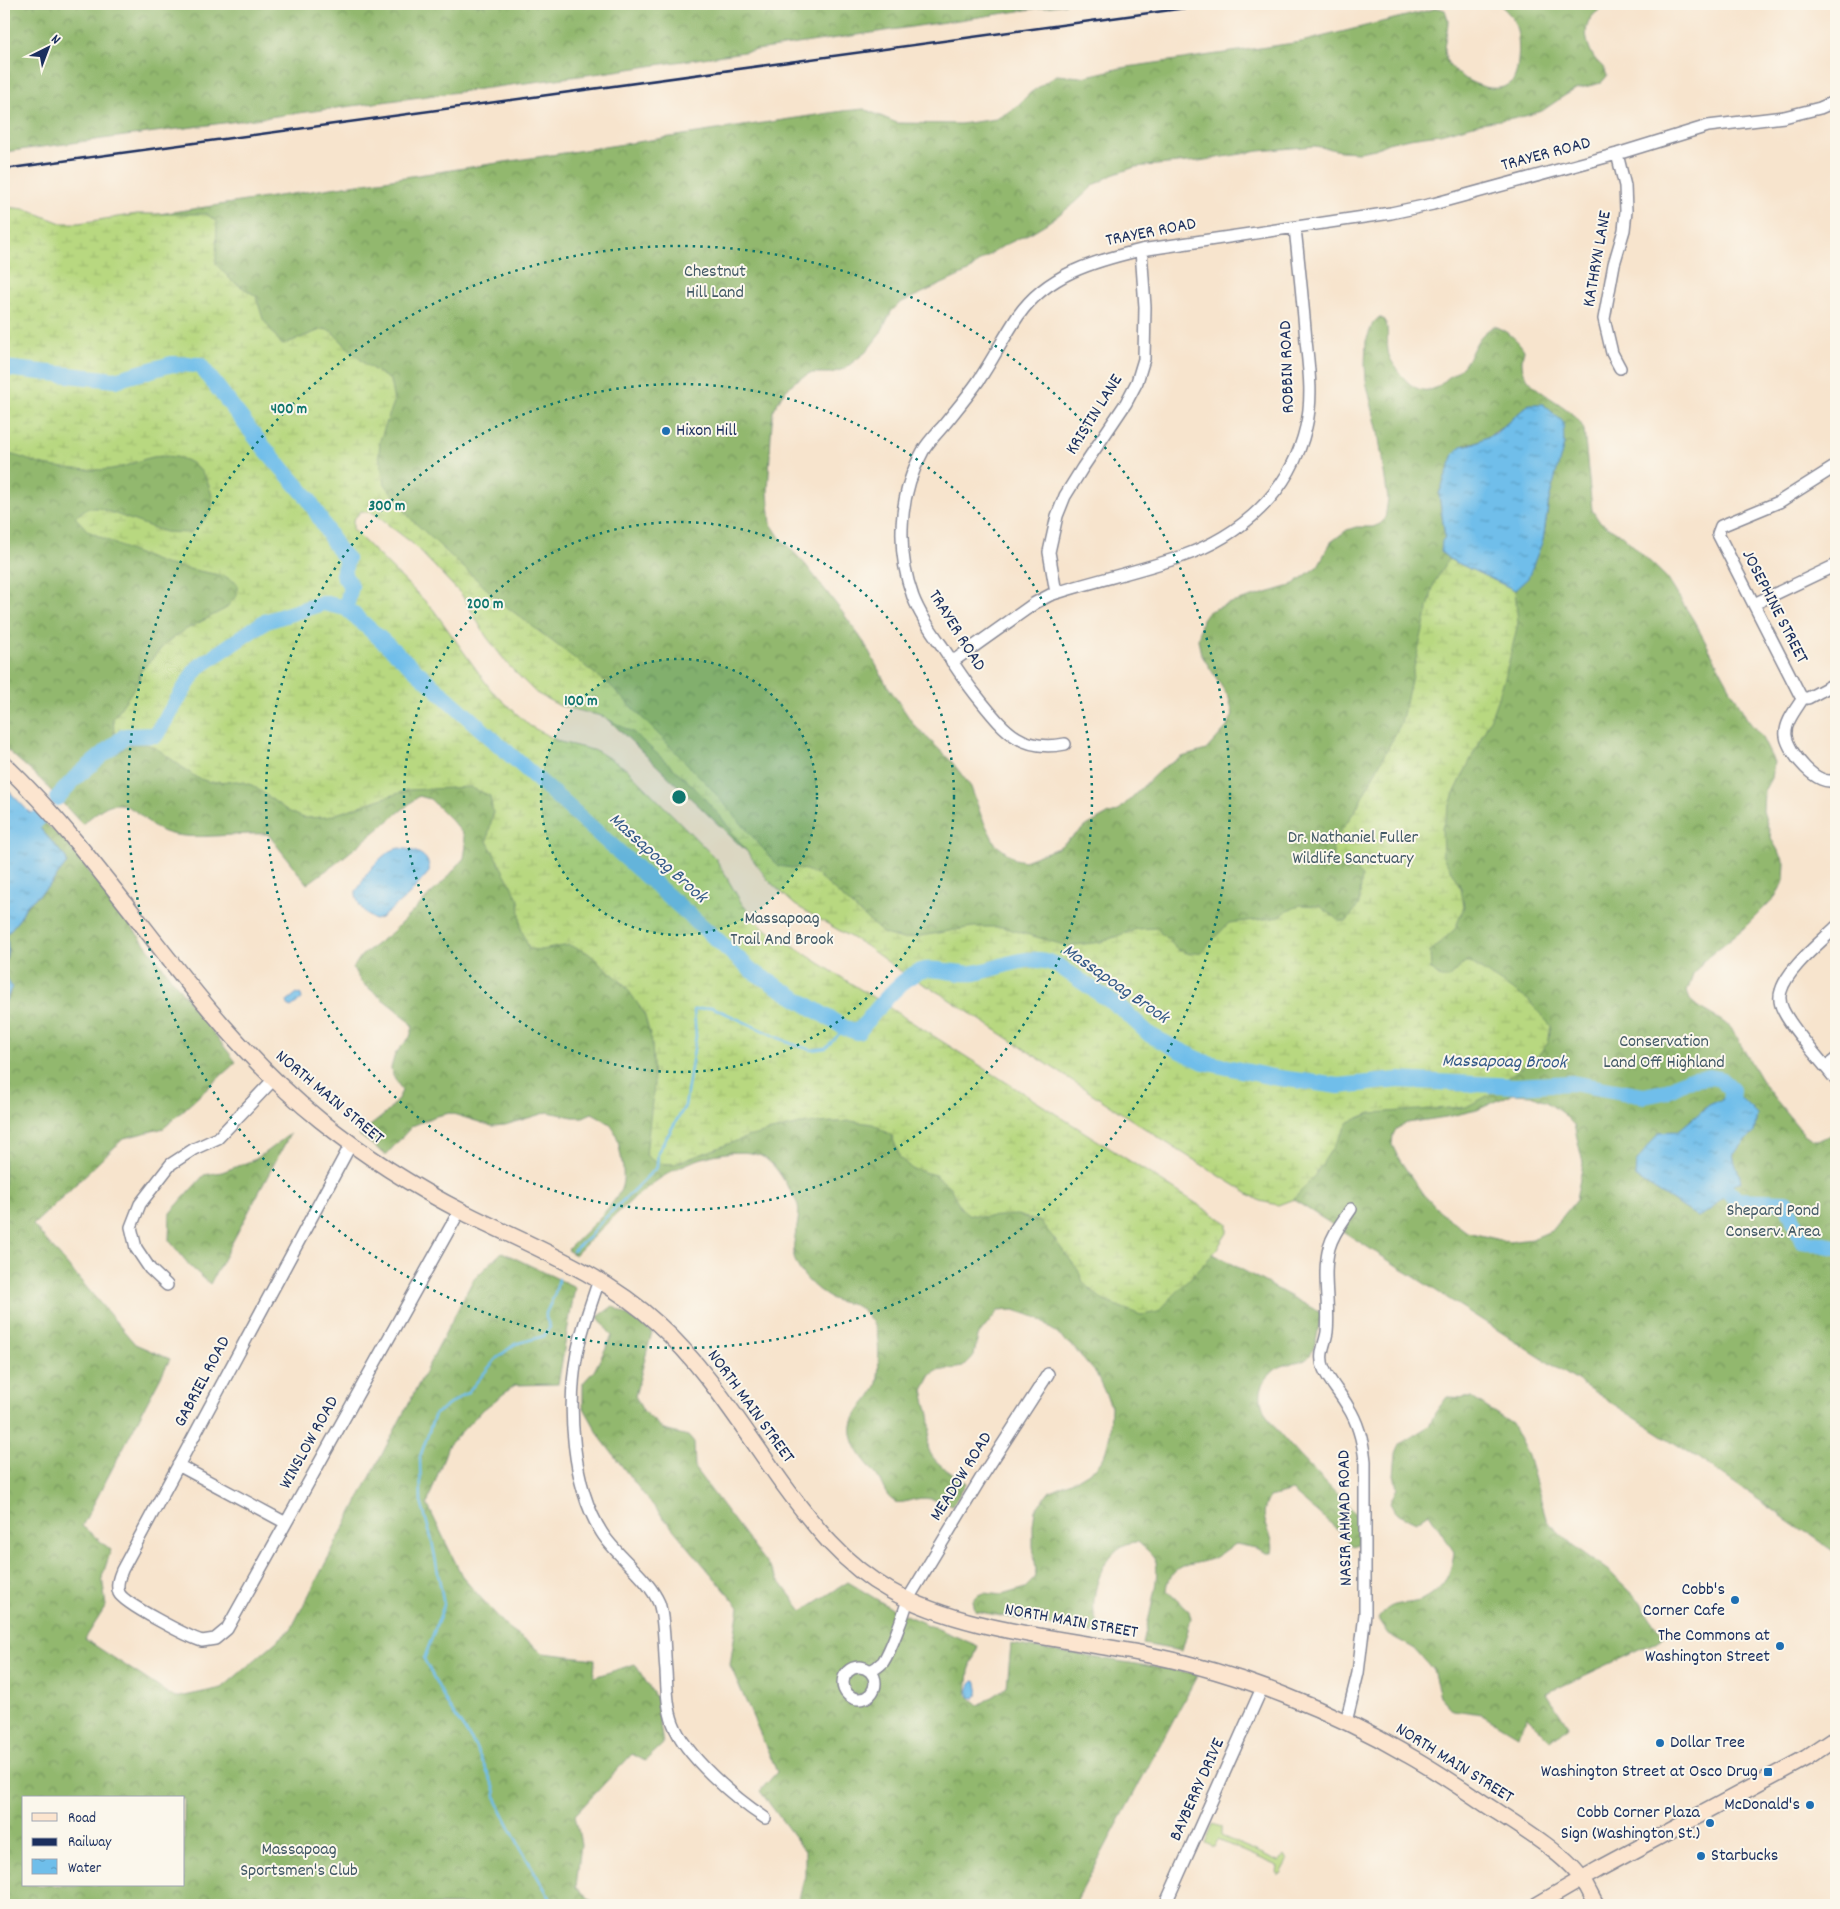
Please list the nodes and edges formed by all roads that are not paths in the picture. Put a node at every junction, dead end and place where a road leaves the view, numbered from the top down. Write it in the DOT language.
graph roads {
  1 [pos="1836,101"];
  2 [pos="1617,154"];
  3 [pos="1295,228"];
  4 [pos="1141,250"];
  5 [pos="1620,368"];
  6 [pos="1836,466"];
  7 [pos="1836,565"];
  8 [pos="1056,593"];
  9 [pos="1754,604"];
  10 [pos="952,662"];
  11 [pos="1836,683"];
  12 [pos="1803,698"];
  13 [pos="1065,744"];
  14 [pos="4,764"];
  15 [pos="1836,779"];
  16 [pos="1836,927"];
  17 [pos="1836,1058"];
  18 [pos="1826,1067"];
  19 [pos="274,1079"];
  20 [pos="1836,1080"];
  21 [pos="352,1144"];
  22 [pos="1351,1209"];
  23 [pos="460,1210"];
  24 [pos="599,1280"];
  25 [pos="167,1285"];
  26 [pos="1048,1374"];
  27 [pos="178,1466"];
  28 [pos="286,1523"];
  29 [pos="908,1599"];
  30 [pos="162,1621"];
  31 [pos="870,1671"];
  32 [pos="1262,1688"];
  33 [pos="1346,1722"];
  34 [pos="1836,1738"];
  35 [pos="765,1818"];
  36 [pos="1582,1879"];
  37 [pos="1165,1905"];
  38 [pos="1537,1905"];
  39 [pos="1596,1905"];
  1 -- 2 [label="street, TRAYER ROAD"];
  2 -- 3 [label="street, TRAYER ROAD"];
  2 -- 5 [label="street, KATHRYN LANE"];
  3 -- 4 [label="street, TRAYER ROAD"];
  3 -- 8 [label="street, ROBBIN ROAD"];
  4 -- 8 [label="street, KRISTIN LANE"];
  4 -- 10 [label="street, TRAYER ROAD"];
  6 -- 9 [label="street, JOSEPHINE STREET"];
  7 -- 9 [label="street"];
  8 -- 10 [label="street, ROBBIN ROAD"];
  9 -- 12 [label="street, JOSEPHINE STREET"];
  10 -- 13 [label="street, TRAYER ROAD"];
  11 -- 12 [label="street"];
  12 -- 15 [label="street"];
  14 -- 19 [label="main road, NORTH MAIN STREET"];
  16 -- 18 [label="street"];
  17 -- 18 [label="street"];
  18 -- 20 [label="street"];
  19 -- 21 [label="main road, NORTH MAIN STREET"];
  19 -- 25 [label="street"];
  21 -- 23 [label="main road, NORTH MAIN STREET"];
  21 -- 27 [label="street, GABRIEL ROAD"];
  22 -- 33 [label="street, NASIR AHMAD ROAD"];
  23 -- 24 [label="main road, NORTH MAIN STREET"];
  23 -- 28 [label="street, WINSLOW ROAD"];
  24 -- 29 [label="main road, NORTH MAIN STREET"];
  24 -- 35 [label="street"];
  26 -- 29 [label="street, MEADOW ROAD"];
  27 -- 28 [label="street"];
  27 -- 30 [label="street, GABRIEL ROAD"];
  28 -- 30 [label="street, WINSLOW ROAD"];
  29 -- 31 [label="street, MEADOW ROAD"];
  29 -- 32 [label="main road, NORTH MAIN STREET"];
  32 -- 33 [label="main road, NORTH MAIN STREET"];
  32 -- 37 [label="street, BAYBERRY DRIVE"];
  33 -- 36 [label="main road, NORTH MAIN STREET"];
  34 -- 36 [label="main road"];
  36 -- 38 [label="main road"];
  36 -- 39 [label="main road, NORTH MAIN STREET"];
}
